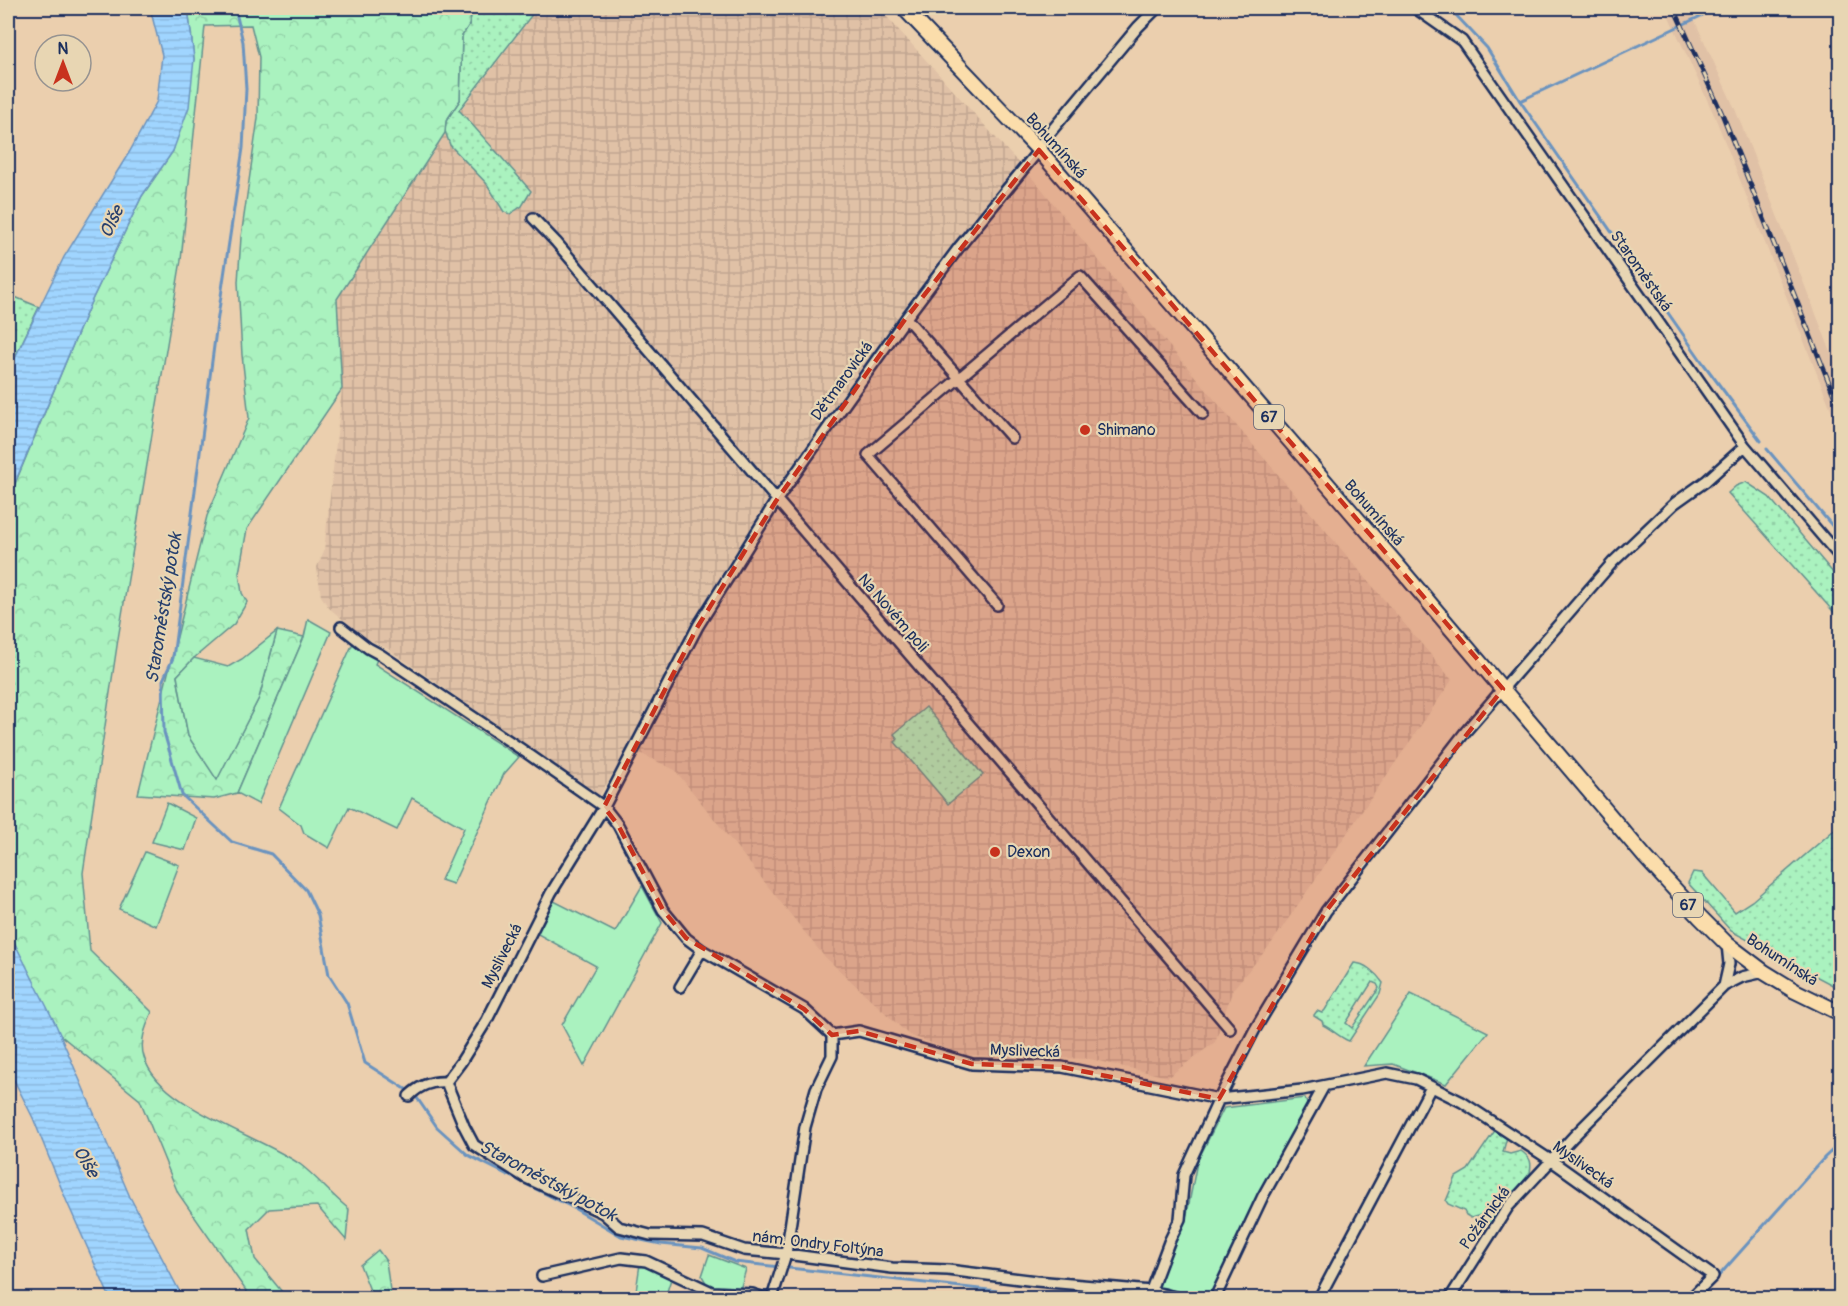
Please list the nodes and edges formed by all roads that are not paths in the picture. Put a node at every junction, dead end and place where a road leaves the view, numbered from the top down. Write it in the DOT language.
graph roads {
  1 [pos="904,8"];
  2 [pos="1157,8"];
  3 [pos="1415,8"];
  4 [pos="1039,150"];
  5 [pos="533,218"];
  6 [pos="906,318"];
  7 [pos="959,378"];
  8 [pos="1203,414"];
  9 [pos="1012,438"];
  10 [pos="1745,446"];
  11 [pos="776,501"];
  12 [pos="1840,557"];
  13 [pos="997,604"];
  14 [pos="341,627"];
  15 [pos="1503,689"];
  16 [pos="603,807"];
  17 [pos="1727,944"];
  18 [pos="702,950"];
  19 [pos="1764,972"];
  20 [pos="1724,986"];
  21 [pos="680,987"];
  22 [pos="1840,1013"];
  23 [pos="1230,1029"];
  24 [pos="832,1035"];
  25 [pos="446,1082"];
  26 [pos="1324,1086"];
  27 [pos="1431,1087"];
  28 [pos="413,1092"];
  29 [pos="1219,1100"];
  30 [pos="1552,1161"];
  31 [pos="784,1262"];
  32 [pos="542,1276"];
  33 [pos="1149,1294"];
  34 [pos="764,1299"];
  35 [pos="772,1299"];
  36 [pos="1179,1299"];
  37 [pos="1215,1299"];
  38 [pos="1319,1299"];
  39 [pos="1450,1299"];
  40 [pos="1691,1299"];
  1 -- 4 [label="main road, Bohumínská / 67"];
  2 -- 4 [label="street, Dětmarovická"];
  3 -- 10 [label="street, Staroměstská"];
  4 -- 6 [label="street, Dětmarovická"];
  4 -- 15 [label="main road, Bohumínská / 67"];
  5 -- 11 [label="street, Na Novém poli"];
  6 -- 7 [label="street"];
  6 -- 11 [label="street, Dětmarovická"];
  7 -- 8 [label="street"];
  7 -- 9 [label="street"];
  7 -- 13 [label="street"];
  10 -- 12 [label="street, Staroměstská"];
  10 -- 15 [label="street"];
  11 -- 16 [label="street, Dětmarovická"];
  11 -- 23 [label="street, Na Novém poli"];
  14 -- 16 [label="street"];
  15 -- 17 [label="main road, Bohumínská / 67"];
  15 -- 29 [label="street"];
  16 -- 18 [label="street"];
  16 -- 25 [label="street, Myslivecká"];
  17 -- 19 [label="main road, Bohumínská / 67"];
  17 -- 20 [label="street"];
  18 -- 21 [label="street"];
  18 -- 24 [label="street"];
  19 -- 20 [label="street"];
  19 -- 22 [label="main road, Bohumínská / 67"];
  20 -- 30 [label="street, Požárnická"];
  24 -- 29 [label="street, Myslivecká"];
  24 -- 31 [label="street"];
  25 -- 28 [label="street"];
  25 -- 31 [label="street, nám. Ondry Foltýna"];
  26 -- 27 [label="street, Myslivecká"];
  26 -- 29 [label="street, Myslivecká"];
  26 -- 37 [label="street"];
  27 -- 30 [label="street, Myslivecká"];
  27 -- 38 [label="street"];
  29 -- 33 [label="street"];
  30 -- 39 [label="street, Požárnická"];
  30 -- 40 [label="street, Myslivecká"];
  31 -- 33 [label="street, nám. Ondry Foltýna"];
  31 -- 35 [label="street"];
  32 -- 34 [label="street"];
  33 -- 36 [label="street, nám. Ondry Foltýna"];
}
